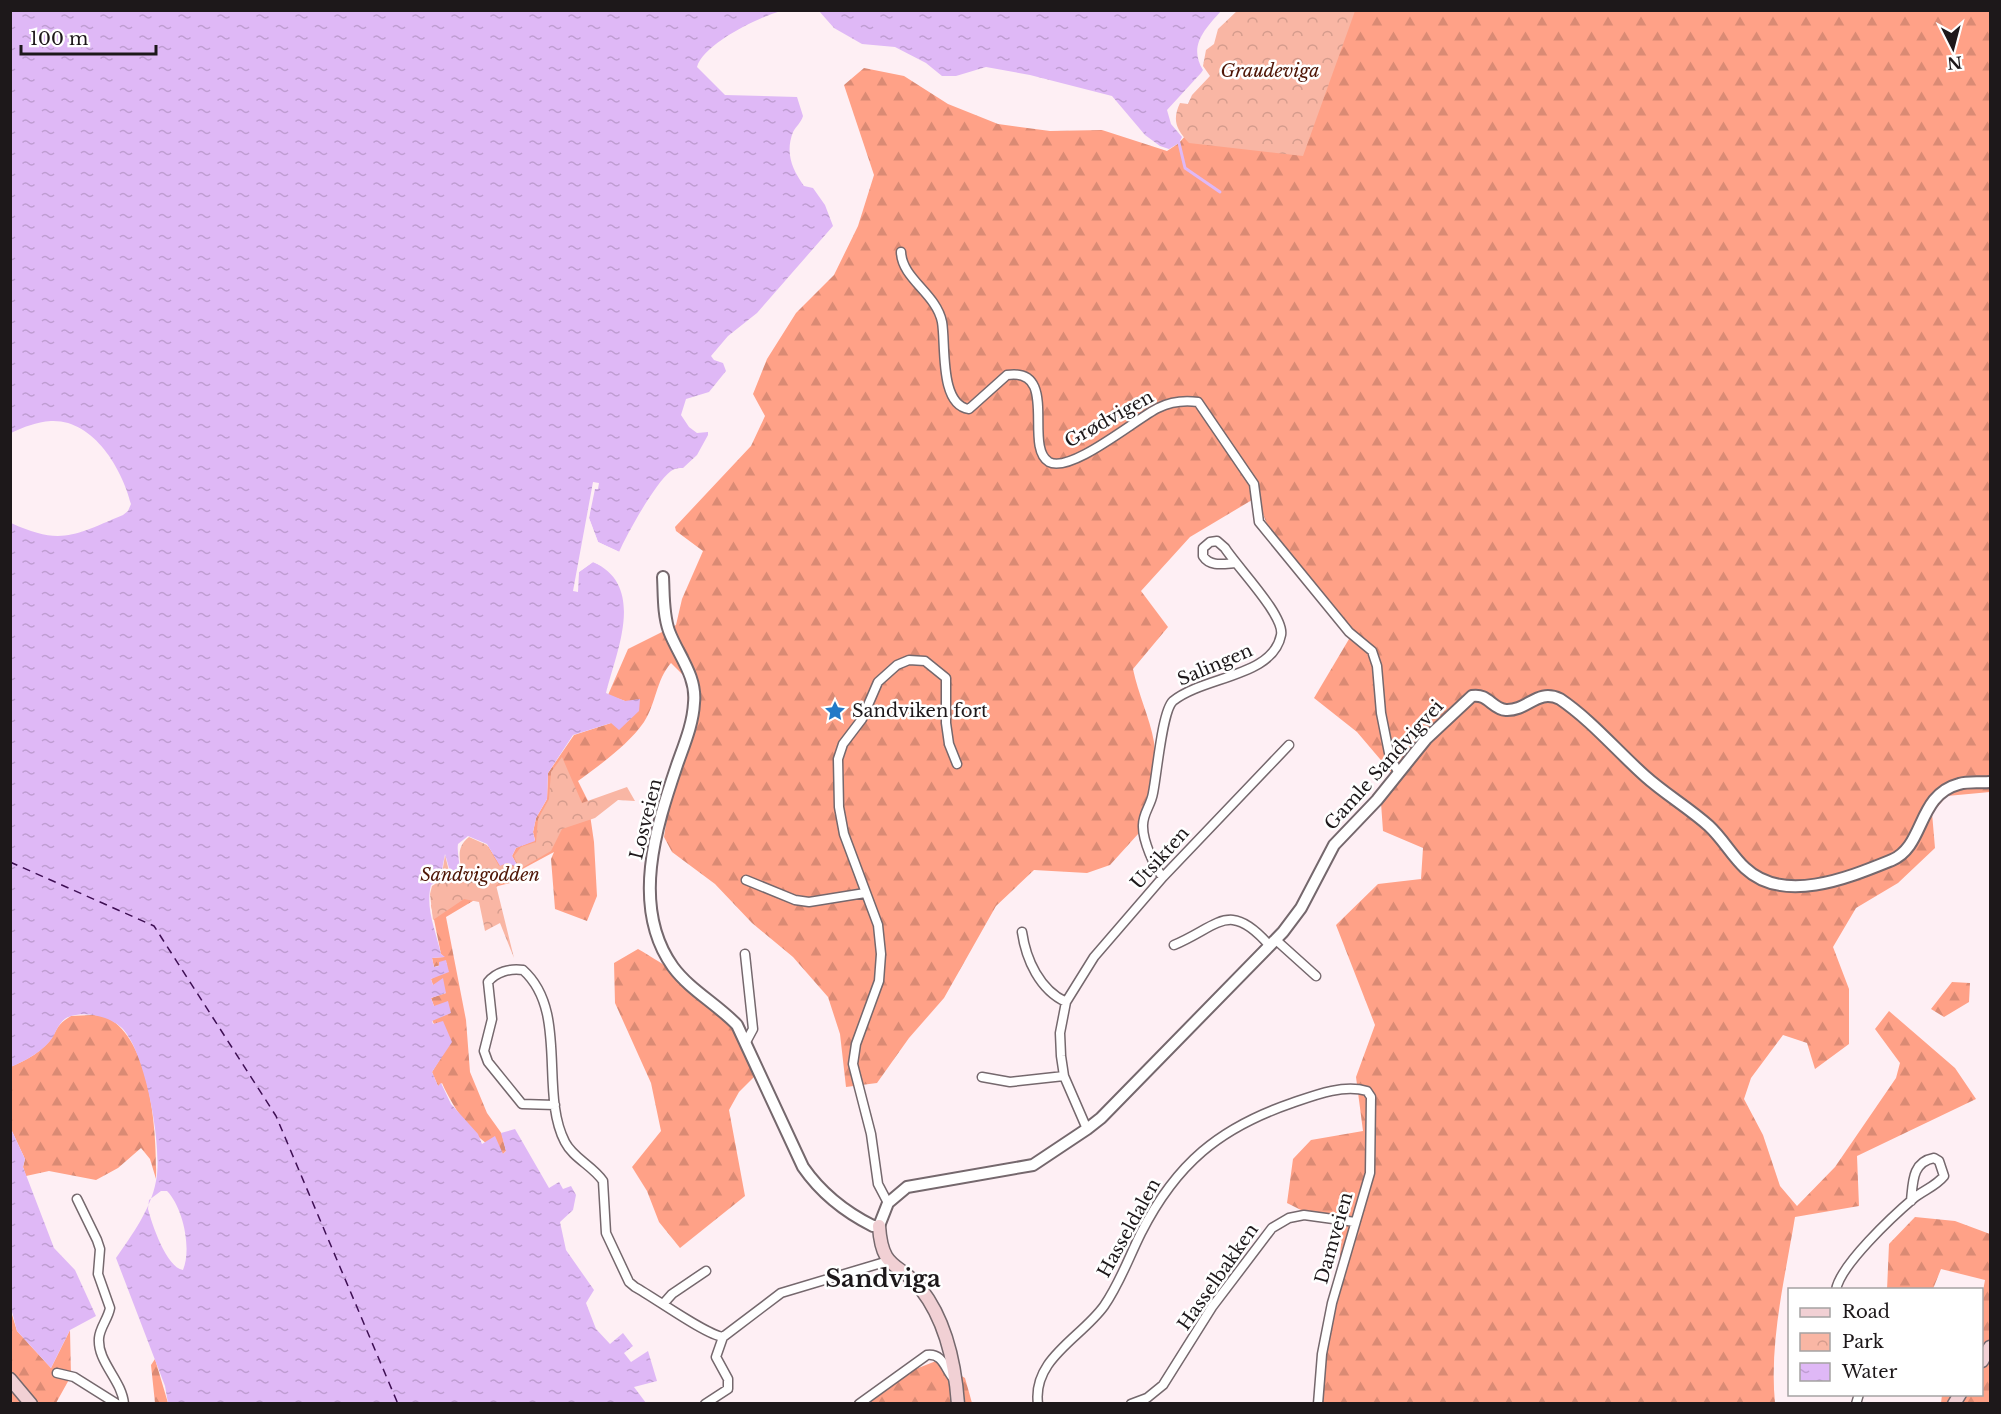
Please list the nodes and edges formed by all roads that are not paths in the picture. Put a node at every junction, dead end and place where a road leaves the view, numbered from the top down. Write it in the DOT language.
graph roads {
  1 [pos="901,252"];
  2 [pos="1235,563"];
  3 [pos="663,577"];
  4 [pos="1289,745"];
  5 [pos="957,764"];
  6 [pos="1399,773"];
  7 [pos="1990,782"];
  8 [pos="1163,877"];
  9 [pos="746,880"];
  10 [pos="865,893"];
  11 [pos="1022,932"];
  12 [pos="1273,943"];
  13 [pos="1174,945"];
  14 [pos="745,954"];
  15 [pos="1316,976"];
  16 [pos="1066,1002"];
  17 [pos="746,1042"];
  18 [pos="1064,1076"];
  19 [pos="982,1077"];
  20 [pos="1358,1088"];
  21 [pos="555,1105"];
  22 [pos="1087,1129"];
  23 [pos="77,1199"];
  24 [pos="1911,1201"];
  25 [pos="888,1203"];
  26 [pos="1355,1222"];
  27 [pos="879,1226"];
  28 [pos="888,1261"];
  29 [pos="706,1271"];
  30 [pos="1837,1288"];
  31 [pos="664,1303"];
  32 [pos="723,1337"];
  33 [pos="57,1373"];
  34 [pos="10,1379"];
  35 [pos="956,1380"];
  36 [pos="31,1404"];
  37 [pos="117,1404"];
  38 [pos="123,1404"];
  39 [pos="705,1404"];
  40 [pos="859,1404"];
  41 [pos="958,1404"];
  42 [pos="1038,1404"];
  43 [pos="1131,1404"];
  44 [pos="1318,1404"];
  1 -- 6 [label="street, Grødvigen"];
  2 -- 8 [label="street, Salingen"];
  3 -- 17 [label="street, Losveien"];
  4 -- 8 [label="street, Utsikten"];
  5 -- 10 [label="street"];
  6 -- 7 [label="street, Gamle Sandvigvei"];
  6 -- 12 [label="street, Gamle Sandvigvei"];
  8 -- 16 [label="street, Utsikten"];
  9 -- 10 [label="street"];
  10 -- 25 [label="street"];
  11 -- 16 [label="street"];
  12 -- 13 [label="street"];
  12 -- 15 [label="street"];
  12 -- 22 [label="street, Gamle Sandvigvei"];
  14 -- 17 [label="street"];
  16 -- 18 [label="street, Utsikten"];
  17 -- 27 [label="street, Losveien"];
  18 -- 19 [label="street"];
  18 -- 22 [label="street, Utsikten"];
  20 -- 26 [label="street, Damveien"];
  20 -- 42 [label="street, Hasseldalen"];
  21 -- 21 [label="street"];
  21 -- 31 [label="street"];
  22 -- 25 [label="street, Gamle Sandvigvei"];
  23 -- 38 [label="street"];
  24 -- 24 [label="street"];
  24 -- 30 [label="street"];
  25 -- 27 [label="street"];
  26 -- 43 [label="street, Hasselbakken"];
  26 -- 44 [label="street, Damveien"];
  27 -- 28 [label="main road"];
  28 -- 32 [label="street"];
  28 -- 35 [label="main road"];
  29 -- 31 [label="street"];
  31 -- 32 [label="street"];
  32 -- 39 [label="street"];
  33 -- 37 [label="street"];
  34 -- 36 [label="main road"];
  35 -- 40 [label="street"];
  35 -- 41 [label="main road"];
}
